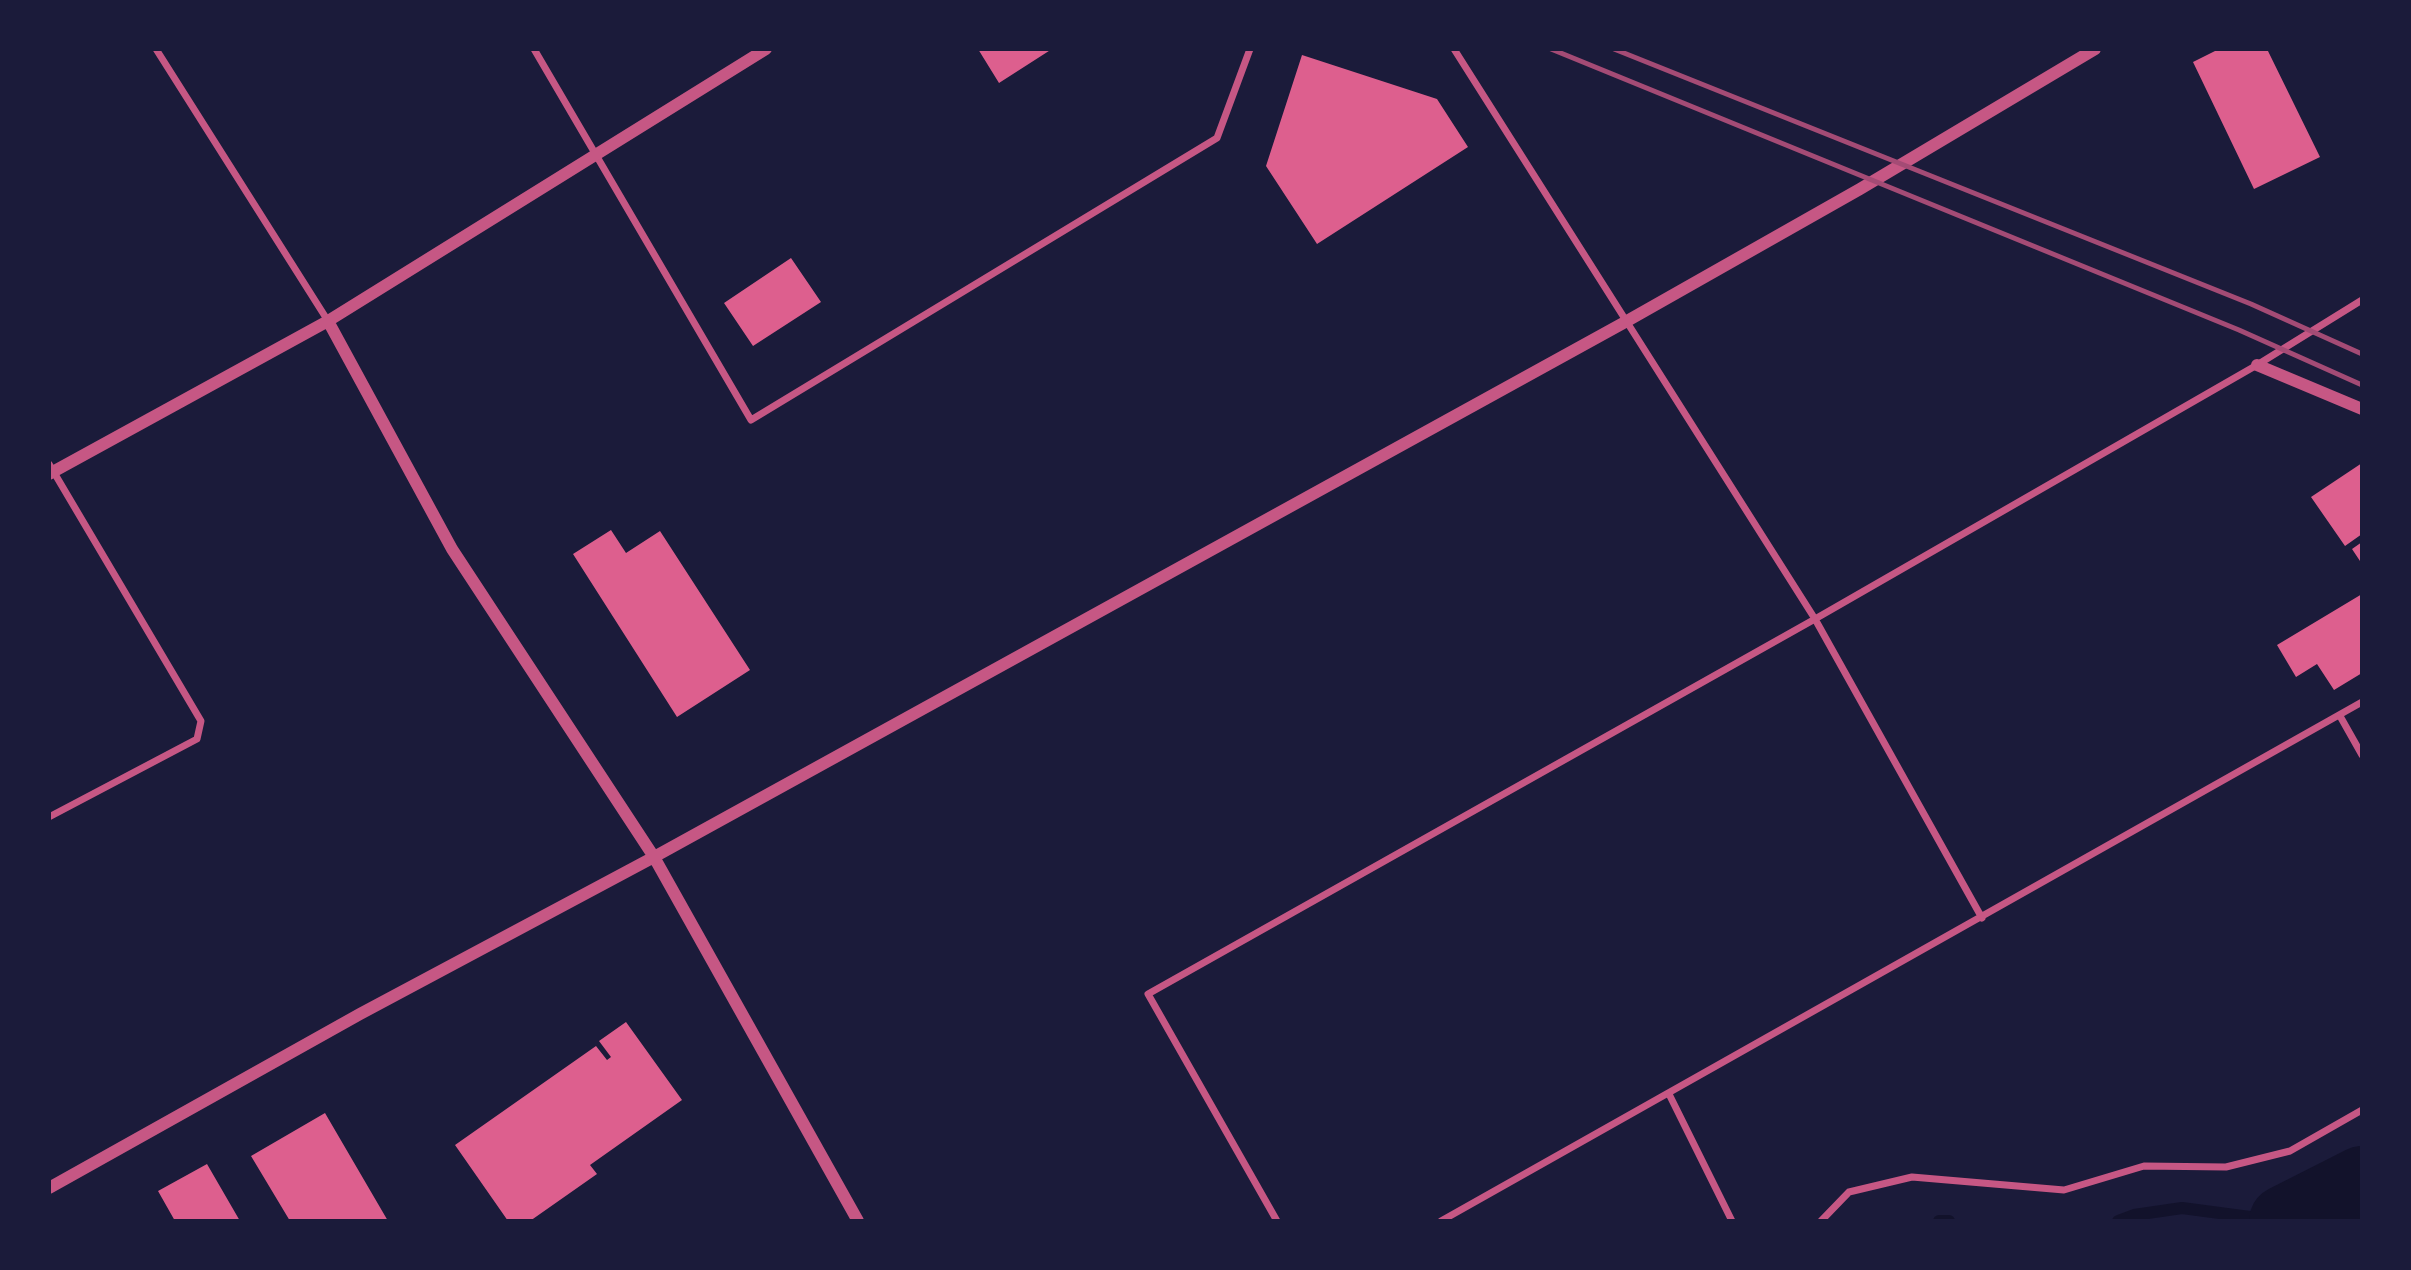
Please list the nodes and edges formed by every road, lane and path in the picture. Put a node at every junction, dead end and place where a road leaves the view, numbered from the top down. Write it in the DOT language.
graph roads {
  1 [pos="156,49"];
  2 [pos="534,49"];
  3 [pos="766,49"];
  4 [pos="1250,49"];
  5 [pos="1454,49"];
  6 [pos="2095,49"];
  7 [pos="597,153"];
  8 [pos="2362,300"];
  9 [pos="328,321"];
  10 [pos="1628,321"];
  11 [pos="2257,365"];
  12 [pos="2362,410"];
  13 [pos="50,470"];
  14 [pos="1815,619"];
  15 [pos="2362,702"];
  16 [pos="2340,716"];
  17 [pos="2362,755"];
  18 [pos="49,817"];
  19 [pos="654,857"];
  20 [pos="1982,918"];
  21 [pos="1669,1094"];
  22 [pos="2362,1110"];
  23 [pos="49,1188"];
  24 [pos="858,1221"];
  25 [pos="1277,1221"];
  26 [pos="1441,1221"];
  27 [pos="1732,1221"];
  28 [pos="1821,1221"];
  1 -- 9 [label="street"];
  2 -- 7 [label="street"];
  3 -- 7 [label="street"];
  4 -- 7 [label="street"];
  5 -- 10 [label="street"];
  6 -- 10 [label="street"];
  7 -- 9 [label="street"];
  8 -- 11 [label="street"];
  9 -- 13 [label="street"];
  9 -- 19 [label="street"];
  10 -- 14 [label="street"];
  10 -- 19 [label="street"];
  11 -- 12 [label="street"];
  11 -- 14 [label="street"];
  13 -- 18 [label="street"];
  14 -- 20 [label="street"];
  14 -- 25 [label="street"];
  15 -- 16 [label="street"];
  16 -- 17 [label="street"];
  16 -- 20 [label="street"];
  19 -- 23 [label="street"];
  19 -- 24 [label="street"];
  20 -- 21 [label="street"];
  21 -- 26 [label="street"];
  21 -- 27 [label="street"];
  22 -- 28 [label="street"];
}
